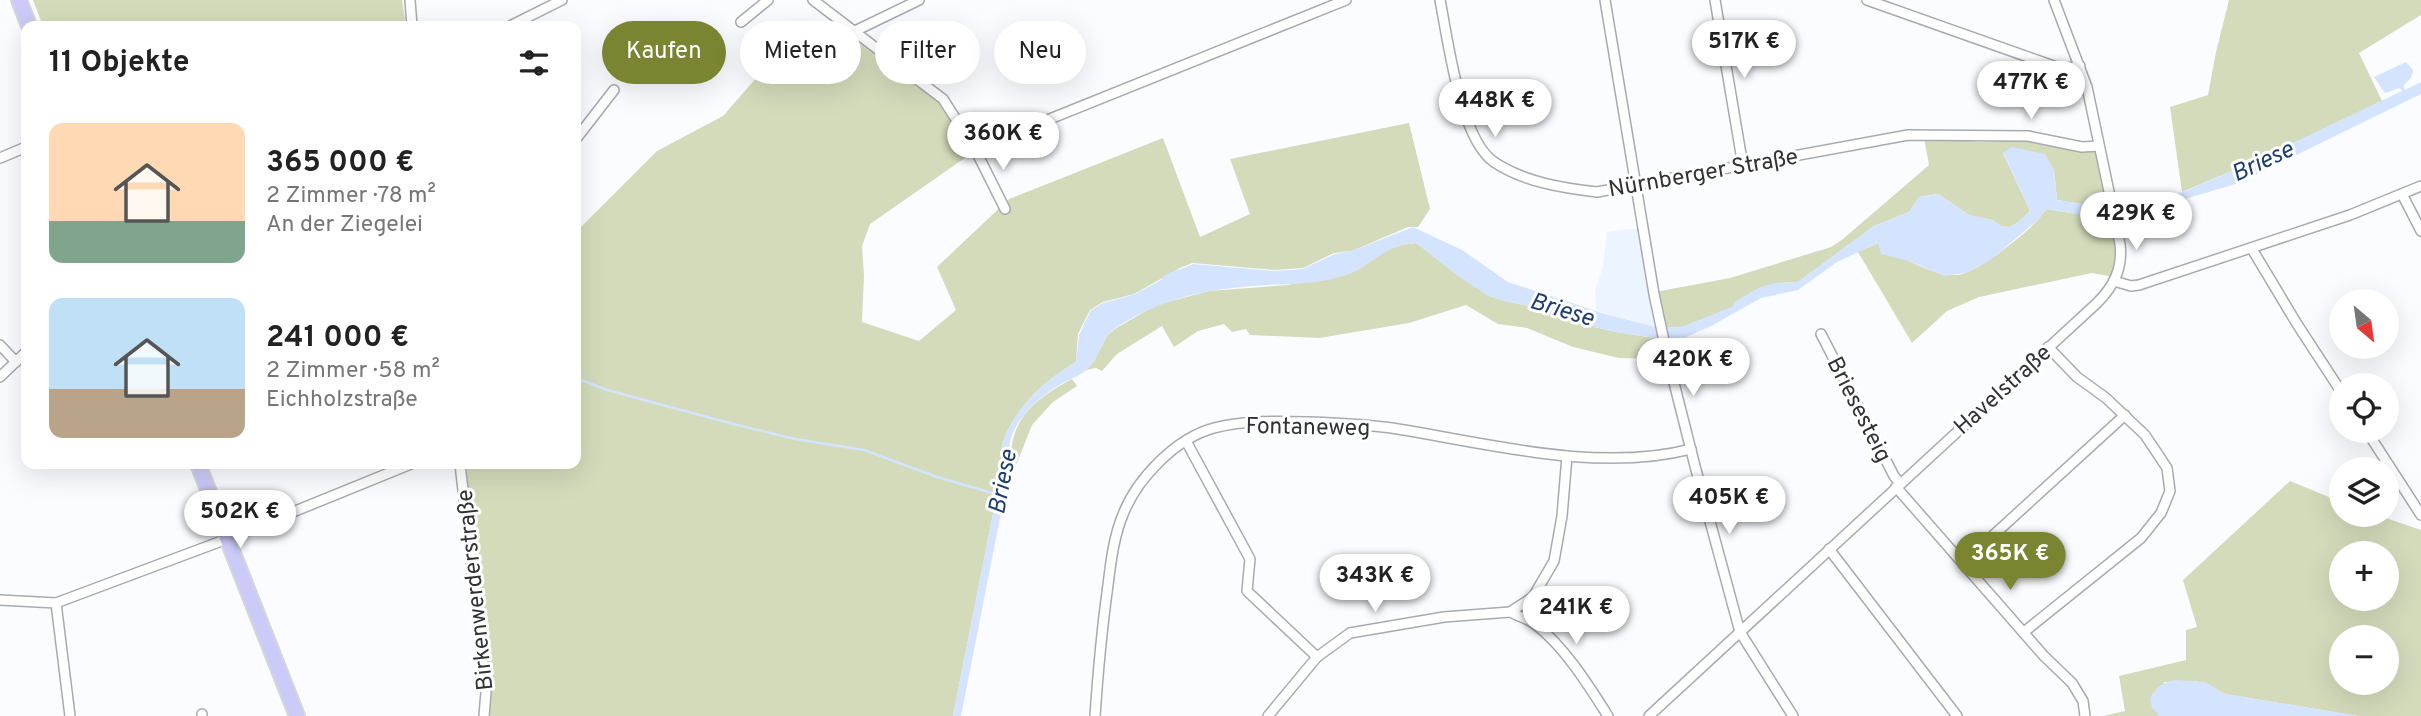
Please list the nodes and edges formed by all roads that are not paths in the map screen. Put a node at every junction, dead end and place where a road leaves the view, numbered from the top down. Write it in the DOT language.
graph roads {
  1 [pos="19,0"];
  2 [pos="410,0"];
  3 [pos="562,0"];
  4 [pos="768,0"];
  5 [pos="813,0"];
  6 [pos="919,0"];
  7 [pos="1346,0"];
  8 [pos="1440,0"];
  9 [pos="1605,0"];
  10 [pos="1715,0"];
  11 [pos="1867,0"];
  12 [pos="2054,0"];
  13 [pos="27,21"];
  14 [pos="412,21"];
  15 [pos="520,21"];
  16 [pos="742,21"];
  17 [pos="841,21"];
  18 [pos="861,28"];
  19 [pos="861,36"];
  20 [pos="2080,65"];
  21 [pos="614,90"];
  22 [pos="581,131"];
  23 [pos="2099,146"];
  24 [pos="21,149"];
  25 [pos="975,149"];
  26 [pos="0,158"];
  27 [pos="1743,166"];
  28 [pos="1635,186"];
  29 [pos="2421,186"];
  30 [pos="2402,194"];
  31 [pos="1005,209"];
  32 [pos="2421,231"];
  33 [pos="2252,248"];
  34 [pos="2115,281"];
  35 [pos="1821,334"];
  36 [pos="0,345"];
  37 [pos="2048,347"];
  38 [pos="21,357"];
  39 [pos="16,362"];
  40 [pos="2329,373"];
  41 [pos="0,377"];
  42 [pos="2125,415"];
  43 [pos="1185,441"];
  44 [pos="2374,443"];
  45 [pos="1691,449"];
  46 [pos="1567,456"];
  47 [pos="200,469"];
  48 [pos="388,469"];
  49 [pos="461,469"];
  50 [pos="1898,485"];
  51 [pos="2421,515"];
  52 [pos="227,538"];
  53 [pos="1829,549"];
  54 [pos="1964,562"];
  55 [pos="1533,597"];
  56 [pos="0,600"];
  57 [pos="56,603"];
  58 [pos="1510,612"];
  59 [pos="1535,624"];
  60 [pos="1740,632"];
  61 [pos="2024,632"];
  62 [pos="1317,657"];
  63 [pos="70,716"];
  64 [pos="297,716"];
  65 [pos="484,716"];
  66 [pos="1095,716"];
  67 [pos="1268,716"];
  68 [pos="1608,716"];
  69 [pos="1649,716"];
  70 [pos="1793,716"];
  71 [pos="1957,716"];
  72 [pos="2085,716"];
  1 -- 13 [label="main road"];
  2 -- 14 [label="street"];
  3 -- 15 [label="street"];
  4 -- 16 [label="street"];
  5 -- 17 [label="street"];
  6 -- 18 [label="street"];
  7 -- 25 [label="street"];
  8 -- 28 [label="street, Nürnberger Straße"];
  9 -- 28 [label="street"];
  10 -- 27 [label="street"];
  11 -- 20 [label="street"];
  12 -- 20 [label="street"];
  19 -- 25 [label="street"];
  20 -- 23 [label="street"];
  21 -- 22 [label="street"];
  23 -- 27 [label="street, Nürnberger Straße"];
  23 -- 34 [label="street"];
  24 -- 26 [label="street"];
  25 -- 31 [label="street"];
  27 -- 28 [label="street, Nürnberger Straße"];
  28 -- 45 [label="street"];
  29 -- 30 [label="street"];
  30 -- 32 [label="street"];
  30 -- 33 [label="street"];
  33 -- 34 [label="street"];
  33 -- 40 [label="street"];
  34 -- 37 [label="street, Havelstraße"];
  35 -- 50 [label="street, Briesesteig"];
  36 -- 39 [label="street"];
  37 -- 42 [label="street"];
  37 -- 50 [label="street, Havelstraße"];
  38 -- 39 [label="street"];
  39 -- 41 [label="street"];
  42 -- 54 [label="street"];
  42 -- 61 [label="street"];
  43 -- 46 [label="street, Fontaneweg"];
  43 -- 62 [label="street"];
  43 -- 66 [label="street, Fontaneweg"];
  44 -- 51 [label="street"];
  45 -- 46 [label="street, Fontaneweg"];
  45 -- 60 [label="street"];
  46 -- 55 [label="street"];
  47 -- 52 [label="main road"];
  48 -- 52 [label="street"];
  49 -- 65 [label="street, Birkenwerderstraße"];
  50 -- 53 [label="street, Havelstraße"];
  50 -- 54 [label="street, Briesesteig"];
  52 -- 57 [label="street"];
  52 -- 64 [label="main road"];
  53 -- 60 [label="street, Havelstraße"];
  53 -- 71 [label="street"];
  54 -- 61 [label="street, Briesesteig"];
  55 -- 58 [label="street"];
  55 -- 59 [label="street"];
  56 -- 57 [label="street"];
  57 -- 63 [label="street"];
  58 -- 59 [label="street"];
  58 -- 62 [label="street"];
  59 -- 68 [label="street"];
  60 -- 69 [label="street, Havelstraße"];
  60 -- 70 [label="street"];
  61 -- 72 [label="street, Briesesteig"];
  62 -- 67 [label="street"];
}
